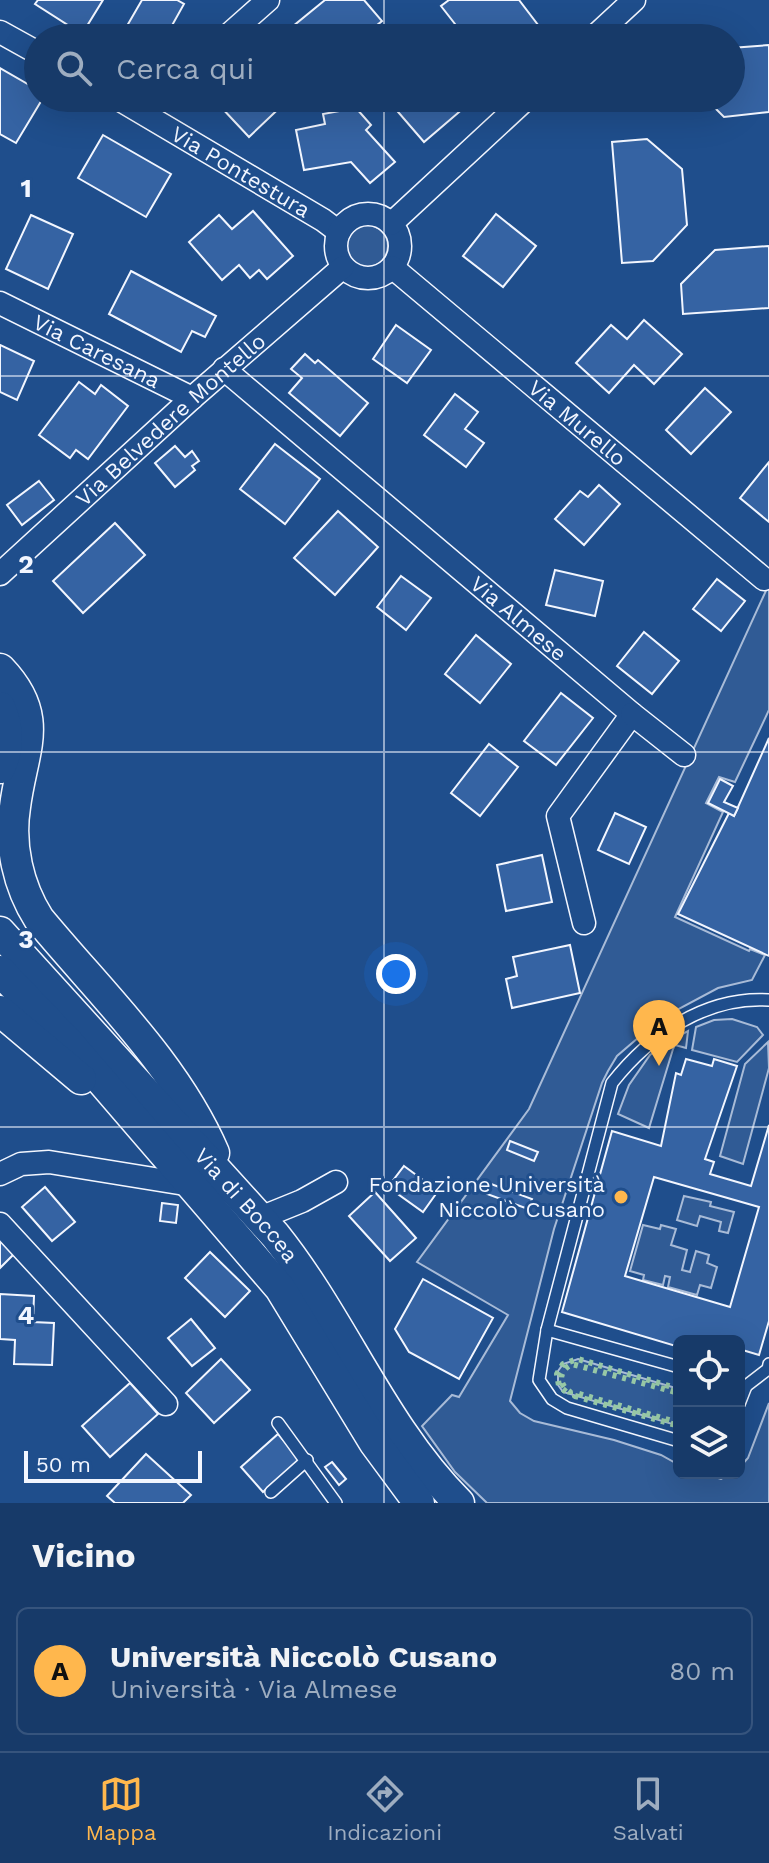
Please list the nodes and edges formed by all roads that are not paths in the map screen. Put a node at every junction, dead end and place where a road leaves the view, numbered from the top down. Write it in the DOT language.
graph roads {
  1 [pos="268,0"];
  2 [pos="634,0"];
  3 [pos="241,24"];
  4 [pos="608,24"];
  5 [pos="0,32"];
  6 [pos="24,45"];
  7 [pos="161,112"];
  8 [pos="512,112"];
  9 [pos="391,224"];
  10 [pos="339,232"];
  11 [pos="343,267"];
  12 [pos="392,267"];
  13 [pos="0,303"];
  14 [pos="224,369"];
  15 [pos="192,398"];
  16 [pos="0,574"];
  17 [pos="764,579"];
  18 [pos="0,669"];
  19 [pos="0,707"];
  20 [pos="632,714"];
  21 [pos="684,755"];
  22 [pos="0,768"];
  23 [pos="584,923"];
  24 [pos="0,932"];
  25 [pos="0,971"];
  26 [pos="769,1000"];
  27 [pos="0,1011"];
  28 [pos="128,1114"];
  29 [pos="0,1174"];
  30 [pos="224,1177"];
  31 [pos="336,1182"];
  32 [pos="191,1185"];
  33 [pos="260,1218"];
  34 [pos="0,1224"];
  35 [pos="547,1330"];
  36 [pos="769,1364"];
  37 [pos="673,1365"];
  38 [pos="745,1383"];
  39 [pos="166,1404"];
  40 [pos="278,1423"];
  41 [pos="673,1439"];
  42 [pos="307,1460"];
  43 [pos="271,1492"];
  44 [pos="336,1503"];
  45 [pos="419,1503"];
  46 [pos="459,1503"];
  1 -- 3 [label="street"];
  2 -- 4 [label="street"];
  5 -- 6 [label="street"];
  7 -- 10 [label="street, Via Pontestura"];
  8 -- 9 [label="street"];
  9 -- 10 [label="street"];
  9 -- 12 [label="street"];
  10 -- 11 [label="street"];
  11 -- 12 [label="street"];
  11 -- 14 [label="street, Via Belvedere Montello"];
  12 -- 17 [label="street, Via Murello"];
  13 -- 15 [label="street, Via Caresana"];
  14 -- 15 [label="street, Via Belvedere Montello"];
  14 -- 20 [label="street, Via Almese"];
  15 -- 16 [label="street, Via Belvedere Montello"];
  18 -- 30 [label="main road"];
  19 -- 22 [label="main road"];
  20 -- 21 [label="street, Via Almese"];
  20 -- 23 [label="street"];
  24 -- 30 [label="main road, Via di Boccea"];
  25 -- 28 [label="main road, Via di Boccea"];
  26 -- 35 [label="lane"];
  27 -- 28 [label="main road"];
  28 -- 32 [label="main road, Via di Boccea"];
  29 -- 32 [label="street"];
  30 -- 33 [label="main road, Via di Boccea"];
  31 -- 33 [label="street"];
  32 -- 45 [label="main road, Via di Boccea"];
  33 -- 46 [label="main road, Via di Boccea"];
  34 -- 39 [label="street"];
  35 -- 37 [label="lane"];
  35 -- 41 [label="lane"];
  36 -- 38 [label="lane"];
  40 -- 42 [label="lane"];
  42 -- 43 [label="lane"];
  42 -- 44 [label="lane"];
}
